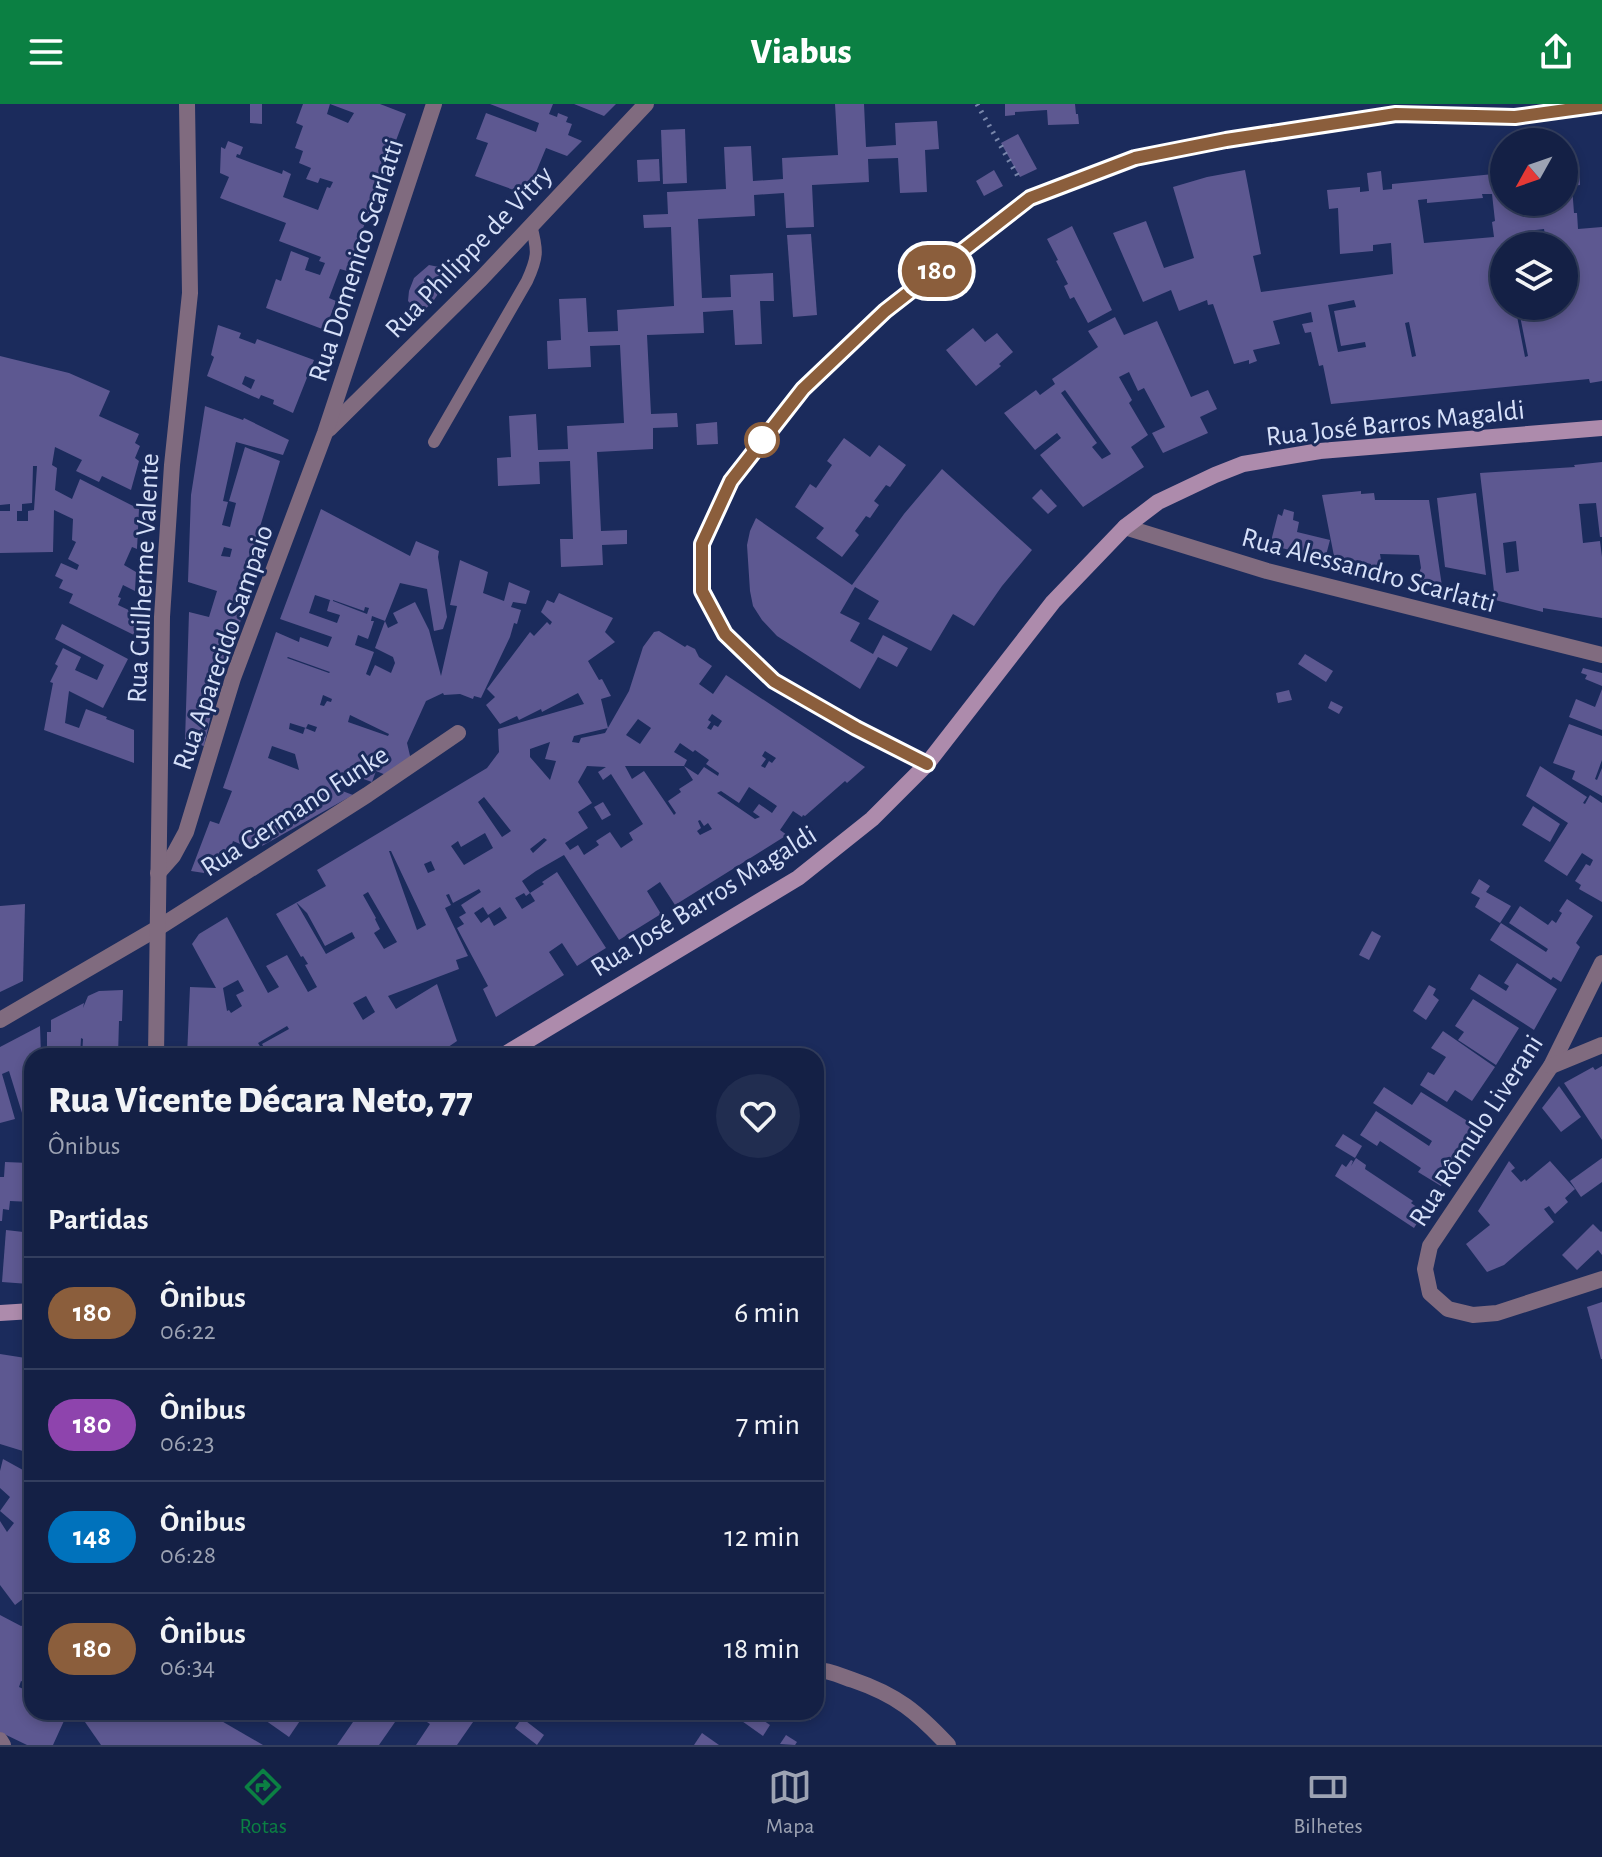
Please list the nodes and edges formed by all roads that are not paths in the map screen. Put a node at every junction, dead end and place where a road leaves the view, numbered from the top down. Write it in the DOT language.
graph roads {
  1 [pos="187,104"];
  2 [pos="434,104"];
  3 [pos="646,104"];
  4 [pos="1602,105"];
  5 [pos="1401,109"];
  6 [pos="531,225"];
  7 [pos="1602,428"];
  8 [pos="325,433"];
  9 [pos="434,442"];
  10 [pos="1125,527"];
  11 [pos="1602,655"];
  12 [pos="458,733"];
  13 [pos="927,764"];
  14 [pos="158,873"];
  15 [pos="158,928"];
  16 [pos="1602,963"];
  17 [pos="0,1020"];
  18 [pos="1602,1045"];
  19 [pos="156,1048"];
  20 [pos="515,1048"];
  21 [pos="1551,1066"];
  22 [pos="1602,1279"];
  23 [pos="24,1312"];
  24 [pos="0,1313"];
  25 [pos="824,1670"];
  26 [pos="948,1745"];
  1 -- 14 [label="street, Rua Guilherme Valente"];
  2 -- 8 [label="street, Rua Domenico Scarlatti"];
  3 -- 6 [label="street, Rua Philippe de Vitry"];
  4 -- 5 [label="street"];
  5 -- 13 [label="street"];
  6 -- 8 [label="street, Rua Philippe de Vitry"];
  6 -- 9 [label="lane"];
  7 -- 10 [label="main road, Rua José Barros Magaldi"];
  8 -- 14 [label="street, Rua Aparecido Sampaio"];
  10 -- 11 [label="street, Rua Alessandro Scarlatti"];
  10 -- 13 [label="main road, Rua José Barros Magaldi"];
  12 -- 15 [label="street, Rua Germano Funke"];
  13 -- 20 [label="main road, Rua José Barros Magaldi"];
  14 -- 15 [label="street, Rua Guilherme Valente"];
  15 -- 17 [label="street, Rua Germano Funke"];
  15 -- 19 [label="street, Rua Guilherme Valente"];
  16 -- 21 [label="street, Rua Rômulo Liverani"];
  18 -- 21 [label="street"];
  21 -- 22 [label="street, Rua Rômulo Liverani"];
  23 -- 24 [label="main road"];
  25 -- 26 [label="street"];
}
